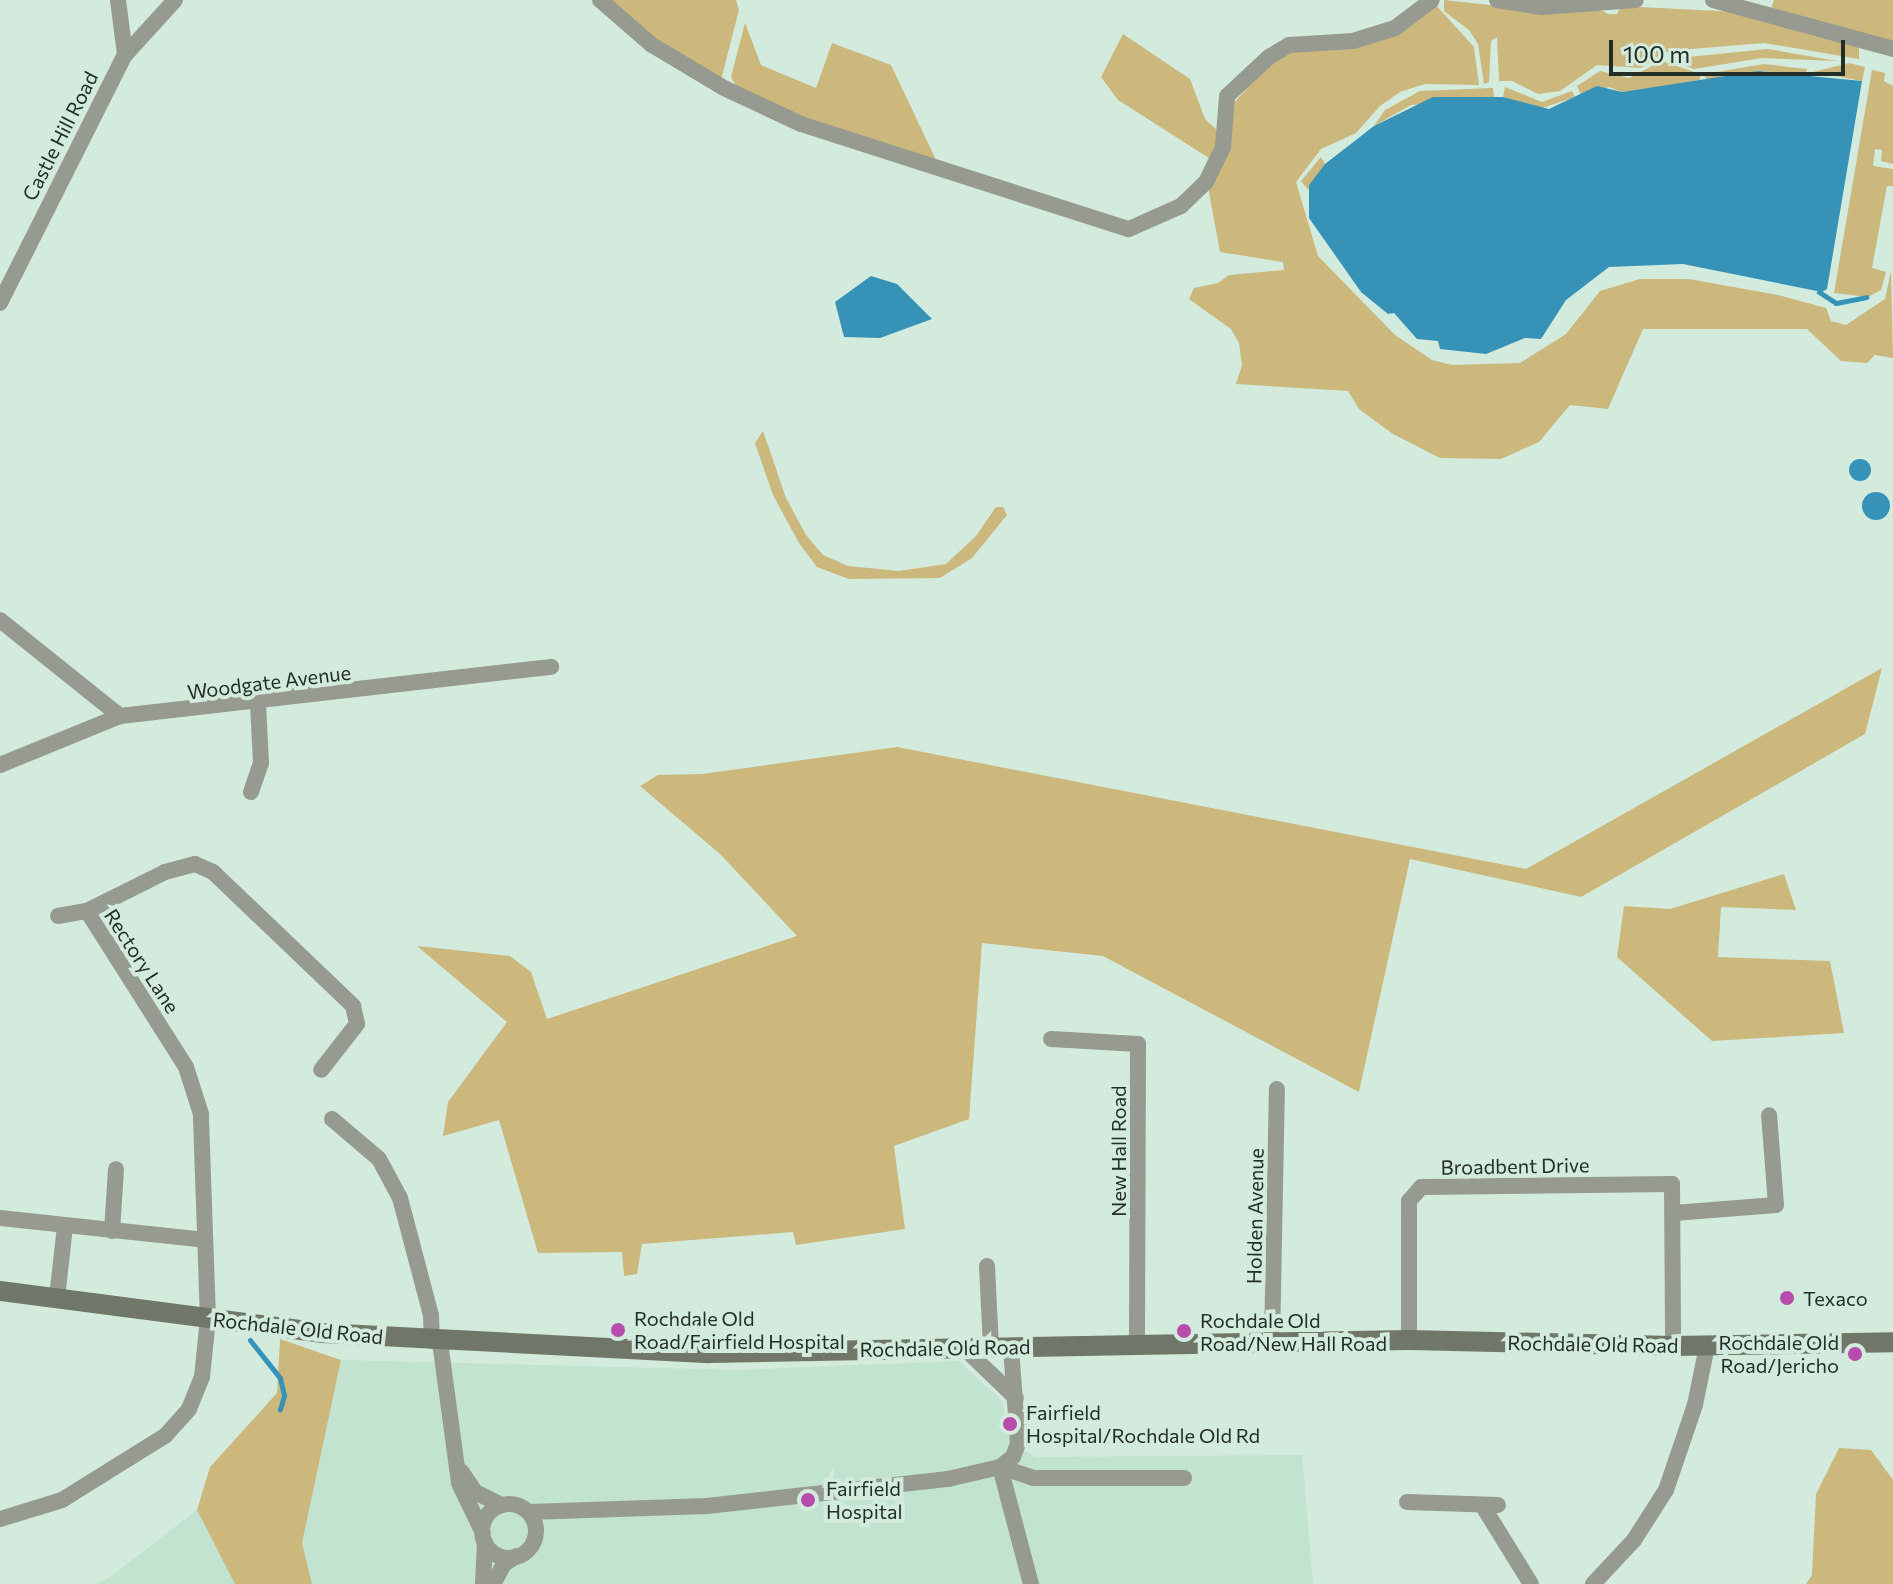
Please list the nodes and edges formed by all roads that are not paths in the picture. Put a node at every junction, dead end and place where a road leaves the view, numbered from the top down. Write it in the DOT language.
graph roads {
  1 [pos="118,0"];
  2 [pos="175,0"];
  3 [pos="600,0"];
  4 [pos="1432,0"];
  5 [pos="1497,0"];
  6 [pos="1636,0"];
  7 [pos="1713,0"];
  8 [pos="1893,49"];
  9 [pos="125,55"];
  10 [pos="0,303"];
  11 [pos="0,620"];
  12 [pos="551,667"];
  13 [pos="258,704"];
  14 [pos="120,716"];
  15 [pos="0,765"];
  16 [pos="251,792"];
  17 [pos="87,911"];
  18 [pos="58,916"];
  19 [pos="1051,1039"];
  20 [pos="321,1070"];
  21 [pos="1277,1089"];
  22 [pos="1769,1115"];
  23 [pos="332,1119"];
  24 [pos="116,1169"];
  25 [pos="1674,1213"];
  26 [pos="0,1218"];
  27 [pos="65,1227"];
  28 [pos="112,1231"];
  29 [pos="205,1240"];
  30 [pos="987,1266"];
  31 [pos="0,1291"];
  32 [pos="57,1298"];
  33 [pos="208,1319"];
  34 [pos="1409,1340"];
  35 [pos="436,1341"];
  36 [pos="1893,1342"];
  37 [pos="1272,1343"];
  38 [pos="1137,1344"];
  39 [pos="1673,1346"];
  40 [pos="1707,1346"];
  41 [pos="1001,1347"];
  42 [pos="964,1348"];
  43 [pos="1016,1398"];
  44 [pos="1000,1467"];
  45 [pos="460,1470"];
  46 [pos="1184,1478"];
  47 [pos="1407,1502"];
  48 [pos="502,1505"];
  49 [pos="529,1512"];
  50 [pos="0,1519"];
  51 [pos="484,1537"];
  52 [pos="517,1556"];
  53 [pos="483,1584"];
  54 [pos="493,1584"];
  55 [pos="1031,1584"];
  56 [pos="1531,1584"];
  57 [pos="1593,1584"];
  1 -- 9 [label="street"];
  2 -- 9 [label="street, Castle Hill Road"];
  3 -- 4 [label="street"];
  5 -- 6 [label="street"];
  7 -- 8 [label="street"];
  9 -- 10 [label="street, Castle Hill Road"];
  11 -- 14 [label="street"];
  12 -- 13 [label="street, Woodgate Avenue"];
  13 -- 14 [label="street, Woodgate Avenue"];
  13 -- 16 [label="street"];
  14 -- 15 [label="street, Woodgate Avenue"];
  17 -- 18 [label="street"];
  17 -- 20 [label="street, Rectory Lane"];
  17 -- 29 [label="street, Rectory Lane"];
  19 -- 38 [label="street, New Hall Road"];
  21 -- 37 [label="street, Holden Avenue"];
  22 -- 25 [label="street"];
  23 -- 35 [label="street"];
  24 -- 28 [label="street"];
  25 -- 34 [label="street, Broadbent Drive"];
  25 -- 39 [label="street"];
  26 -- 27 [label="street"];
  27 -- 28 [label="street"];
  27 -- 32 [label="street"];
  28 -- 29 [label="street"];
  29 -- 33 [label="street, Rectory Lane"];
  30 -- 41 [label="street"];
  31 -- 32 [label="main road, Rochdale Old Road"];
  32 -- 33 [label="main road, Rochdale Old Road"];
  33 -- 35 [label="main road, Rochdale Old Road"];
  33 -- 50 [label="street, Rectory Lane"];
  34 -- 37 [label="main road, Rochdale Old Road"];
  34 -- 39 [label="main road, Rochdale Old Road"];
  35 -- 42 [label="main road, Rochdale Old Road"];
  35 -- 45 [label="street"];
  36 -- 40 [label="main road, Rochdale Old Road"];
  37 -- 38 [label="main road, Rochdale Old Road"];
  38 -- 41 [label="main road, Rochdale Old Road"];
  39 -- 40 [label="main road, Rochdale Old Road"];
  40 -- 57 [label="street"];
  41 -- 42 [label="main road, Rochdale Old Road"];
  41 -- 43 [label="street"];
  42 -- 43 [label="street"];
  43 -- 44 [label="street"];
  44 -- 46 [label="street"];
  44 -- 49 [label="street"];
  44 -- 55 [label="street"];
  45 -- 48 [label="street"];
  45 -- 51 [label="street"];
  47 -- 56 [label="street"];
  48 -- 49 [label="street"];
  48 -- 51 [label="street"];
  49 -- 52 [label="street"];
  51 -- 52 [label="street"];
  51 -- 53 [label="street"];
  52 -- 54 [label="street"];
}
